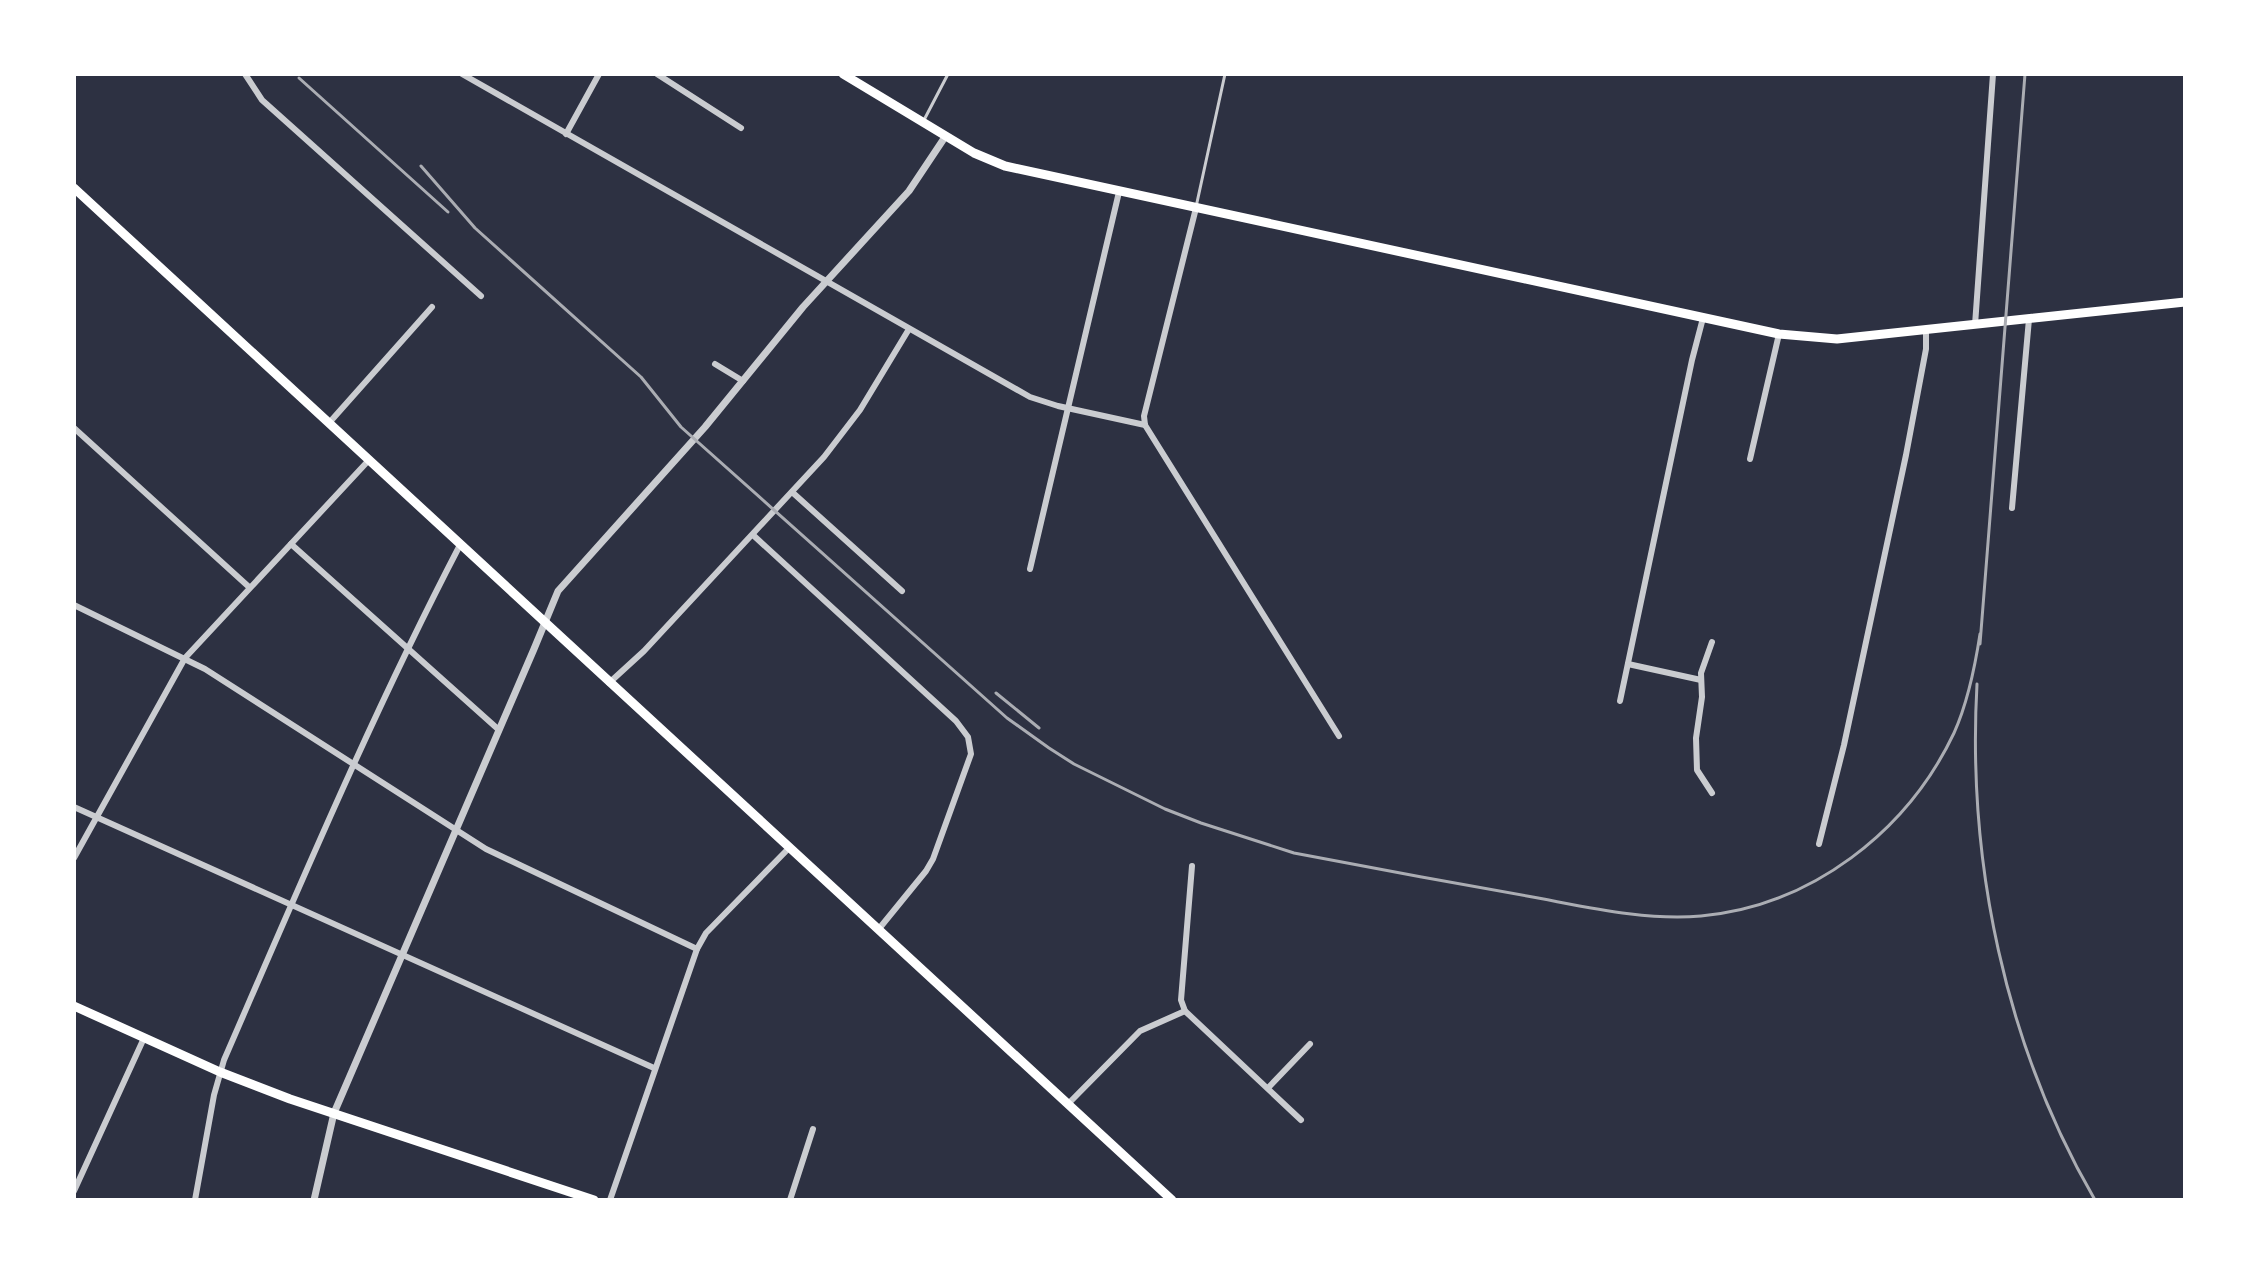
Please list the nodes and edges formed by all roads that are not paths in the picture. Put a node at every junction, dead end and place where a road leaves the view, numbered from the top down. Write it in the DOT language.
graph roads {
  1 [pos="245,74"];
  2 [pos="462,74"];
  3 [pos="599,74"];
  4 [pos="657,74"];
  5 [pos="843,74"];
  6 [pos="948,74"];
  7 [pos="1225,74"];
  8 [pos="1993,74"];
  9 [pos="922,123"];
  10 [pos="741,128"];
  11 [pos="566,134"];
  12 [pos="945,137"];
  13 [pos="74,188"];
  14 [pos="1119,192"];
  15 [pos="1196,208"];
  16 [pos="826,281"];
  17 [pos="481,296"];
  18 [pos="2185,302"];
  19 [pos="432,307"];
  20 [pos="1703,318"];
  21 [pos="2029,319"];
  22 [pos="1975,325"];
  23 [pos="909,329"];
  24 [pos="1926,330"];
  25 [pos="1779,334"];
  26 [pos="715,364"];
  27 [pos="743,381"];
  28 [pos="1068,408"];
  29 [pos="329,423"];
  30 [pos="1145,425"];
  31 [pos="74,428"];
  32 [pos="1750,459"];
  33 [pos="369,460"];
  34 [pos="792,492"];
  35 [pos="2012,508"];
  36 [pos="753,535"];
  37 [pos="291,544"];
  38 [pos="460,545"];
  39 [pos="1030,569"];
  40 [pos="249,587"];
  41 [pos="902,591"];
  42 [pos="74,605"];
  43 [pos="544,624"];
  44 [pos="1712,642"];
  45 [pos="409,650"];
  46 [pos="185,658"];
  47 [pos="1628,664"];
  48 [pos="1701,680"];
  49 [pos="609,683"];
  50 [pos="1620,701"];
  51 [pos="499,730"];
  52 [pos="1339,736"];
  53 [pos="355,765"];
  54 [pos="1712,793"];
  55 [pos="74,807"];
  56 [pos="96,818"];
  57 [pos="456,830"];
  58 [pos="1819,844"];
  59 [pos="789,848"];
  60 [pos="74,858"];
  61 [pos="1192,866"];
  62 [pos="291,905"];
  63 [pos="878,930"];
  64 [pos="697,949"];
  65 [pos="402,955"];
  66 [pos="74,1006"];
  67 [pos="1185,1011"];
  68 [pos="144,1038"];
  69 [pos="1310,1044"];
  70 [pos="654,1068"];
  71 [pos="220,1072"];
  72 [pos="1268,1088"];
  73 [pos="1068,1104"];
  74 [pos="334,1113"];
  75 [pos="1301,1120"];
  76 [pos="813,1129"];
  77 [pos="74,1191"];
  78 [pos="195,1200"];
  79 [pos="314,1200"];
  80 [pos="594,1200"];
  81 [pos="610,1200"];
  82 [pos="790,1200"];
  83 [pos="1172,1200"];
  1 -- 17 [label="street"];
  2 -- 11 [label="street"];
  3 -- 11 [label="street"];
  4 -- 10 [label="street"];
  5 -- 9 [label="main road"];
  6 -- 9 [label="lane"];
  7 -- 15 [label="lane"];
  8 -- 22 [label="street"];
  9 -- 12 [label="main road"];
  11 -- 16 [label="street"];
  12 -- 14 [label="main road"];
  12 -- 16 [label="street"];
  13 -- 29 [label="main road"];
  14 -- 15 [label="main road"];
  14 -- 28 [label="street"];
  15 -- 20 [label="main road"];
  15 -- 30 [label="street"];
  16 -- 23 [label="street"];
  16 -- 27 [label="street"];
  18 -- 21 [label="main road"];
  19 -- 29 [label="street"];
  20 -- 25 [label="main road"];
  20 -- 47 [label="street"];
  21 -- 22 [label="main road"];
  21 -- 35 [label="street"];
  22 -- 24 [label="main road"];
  23 -- 28 [label="street"];
  23 -- 34 [label="street"];
  24 -- 25 [label="main road"];
  24 -- 58 [label="street"];
  25 -- 32 [label="street"];
  26 -- 27 [label="street"];
  27 -- 43 [label="street"];
  28 -- 30 [label="street"];
  28 -- 39 [label="street"];
  29 -- 33 [label="main road"];
  30 -- 52 [label="street"];
  31 -- 40 [label="street"];
  33 -- 37 [label="street"];
  33 -- 38 [label="main road"];
  34 -- 36 [label="street"];
  34 -- 41 [label="street"];
  36 -- 49 [label="street"];
  36 -- 63 [label="street"];
  37 -- 40 [label="street"];
  37 -- 45 [label="street"];
  38 -- 43 [label="main road"];
  38 -- 45 [label="street"];
  40 -- 46 [label="street"];
  42 -- 46 [label="street"];
  43 -- 49 [label="main road"];
  43 -- 51 [label="street"];
  44 -- 48 [label="street"];
  45 -- 51 [label="street"];
  45 -- 53 [label="street"];
  46 -- 53 [label="street"];
  46 -- 56 [label="street"];
  47 -- 48 [label="street"];
  47 -- 50 [label="street"];
  48 -- 54 [label="street"];
  49 -- 59 [label="main road"];
  51 -- 57 [label="street"];
  53 -- 57 [label="street"];
  53 -- 62 [label="street"];
  55 -- 56 [label="street"];
  56 -- 60 [label="street"];
  56 -- 62 [label="street"];
  57 -- 64 [label="street"];
  57 -- 65 [label="street"];
  59 -- 63 [label="main road"];
  59 -- 64 [label="street"];
  61 -- 67 [label="street"];
  62 -- 65 [label="street"];
  62 -- 71 [label="street"];
  63 -- 73 [label="main road"];
  64 -- 70 [label="street"];
  65 -- 70 [label="street"];
  65 -- 74 [label="street"];
  66 -- 68 [label="main road"];
  67 -- 72 [label="street"];
  67 -- 73 [label="street"];
  68 -- 71 [label="main road"];
  68 -- 77 [label="street"];
  69 -- 72 [label="street"];
  70 -- 81 [label="street"];
  71 -- 74 [label="main road"];
  71 -- 78 [label="street"];
  72 -- 75 [label="street"];
  73 -- 83 [label="main road"];
  74 -- 79 [label="street"];
  74 -- 80 [label="main road"];
  76 -- 82 [label="street"];
}
